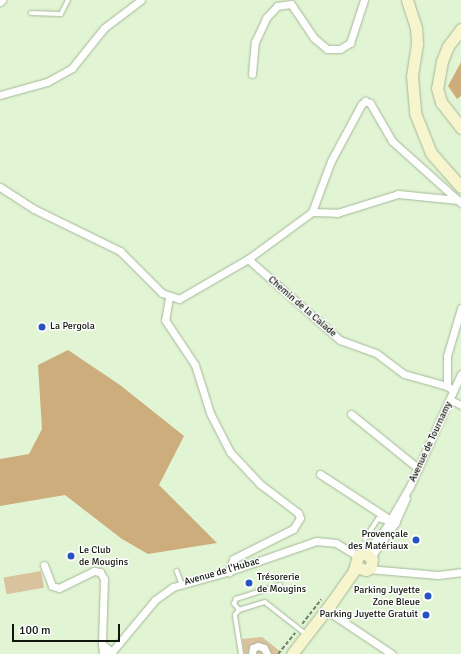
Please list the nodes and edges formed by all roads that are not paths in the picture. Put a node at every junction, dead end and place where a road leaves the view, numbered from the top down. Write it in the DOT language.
graph roads {
  1 [pos="2,0"];
  2 [pos="68,0"];
  3 [pos="141,0"];
  4 [pos="364,0"];
  5 [pos="407,0"];
  6 [pos="0,2"];
  7 [pos="31,13"];
  8 [pos="461,29"];
  9 [pos="252,74"];
  10 [pos="0,95"];
  11 [pos="461,128"];
  12 [pos="0,187"];
  13 [pos="461,187"];
  14 [pos="460,201"];
  15 [pos="312,212"];
  16 [pos="248,259"];
  17 [pos="169,298"];
  18 [pos="461,308"];
  19 [pos="461,374"];
  20 [pos="447,386"];
  21 [pos="455,391"];
  22 [pos="451,400"];
  23 [pos="461,405"];
  24 [pos="350,414"];
  25 [pos="419,469"];
  26 [pos="320,474"];
  27 [pos="391,522"];
  28 [pos="365,539"];
  29 [pos="365,562"];
  30 [pos="44,565"];
  31 [pos="177,571"];
  32 [pos="229,572"];
  33 [pos="461,572"];
  34 [pos="182,584"];
  35 [pos="280,585"];
  36 [pos="327,604"];
  37 [pos="239,610"];
  38 [pos="303,631"];
  39 [pos="102,644"];
  40 [pos="111,653"];
  41 [pos="103,654"];
  42 [pos="241,654"];
  43 [pos="252,654"];
  44 [pos="267,654"];
  45 [pos="292,654"];
  46 [pos="392,654"];
  1 -- 6 [label="street"];
  2 -- 7 [label="lane"];
  3 -- 10 [label="street"];
  4 -- 9 [label="street"];
  5 -- 13 [label="main road"];
  8 -- 11 [label="main road"];
  12 -- 17 [label="street"];
  14 -- 15 [label="street"];
  14 -- 15 [label="street"];
  15 -- 16 [label="street"];
  16 -- 17 [label="street"];
  16 -- 20 [label="street, Chemin de la Calade"];
  17 -- 32 [label="street"];
  18 -- 20 [label="street"];
  19 -- 21 [label="street, Avenue de Tournamy"];
  20 -- 21 [label="street, Chemin de la Calade"];
  21 -- 22 [label="street, Avenue de Tournamy"];
  22 -- 23 [label="street"];
  22 -- 25 [label="street, Avenue de Tournamy"];
  24 -- 25 [label="street"];
  25 -- 27 [label="street, Avenue de Tournamy"];
  26 -- 27 [label="street"];
  27 -- 28 [label="lane"];
  27 -- 29 [label="street, Avenue de Tournamy"];
  29 -- 32 [label="street, Avenue de l'Hubac"];
  29 -- 33 [label="street"];
  29 -- 36 [label="main road, Avenue de Tournamy"];
  30 -- 39 [label="street"];
  31 -- 34 [label="lane"];
  32 -- 34 [label="street, Avenue de l'Hubac"];
  34 -- 40 [label="street, Avenue de l'Hubac"];
  35 -- 37 [label="lane"];
  36 -- 38 [label="main road, Avenue de Tournamy"];
  36 -- 46 [label="street"];
  37 -- 38 [label="lane"];
  37 -- 42 [label="lane"];
  38 -- 45 [label="main road, Avenue de Tournamy"];
  39 -- 40 [label="street"];
  39 -- 41 [label="street"];
  43 -- 44 [label="street"];
}
